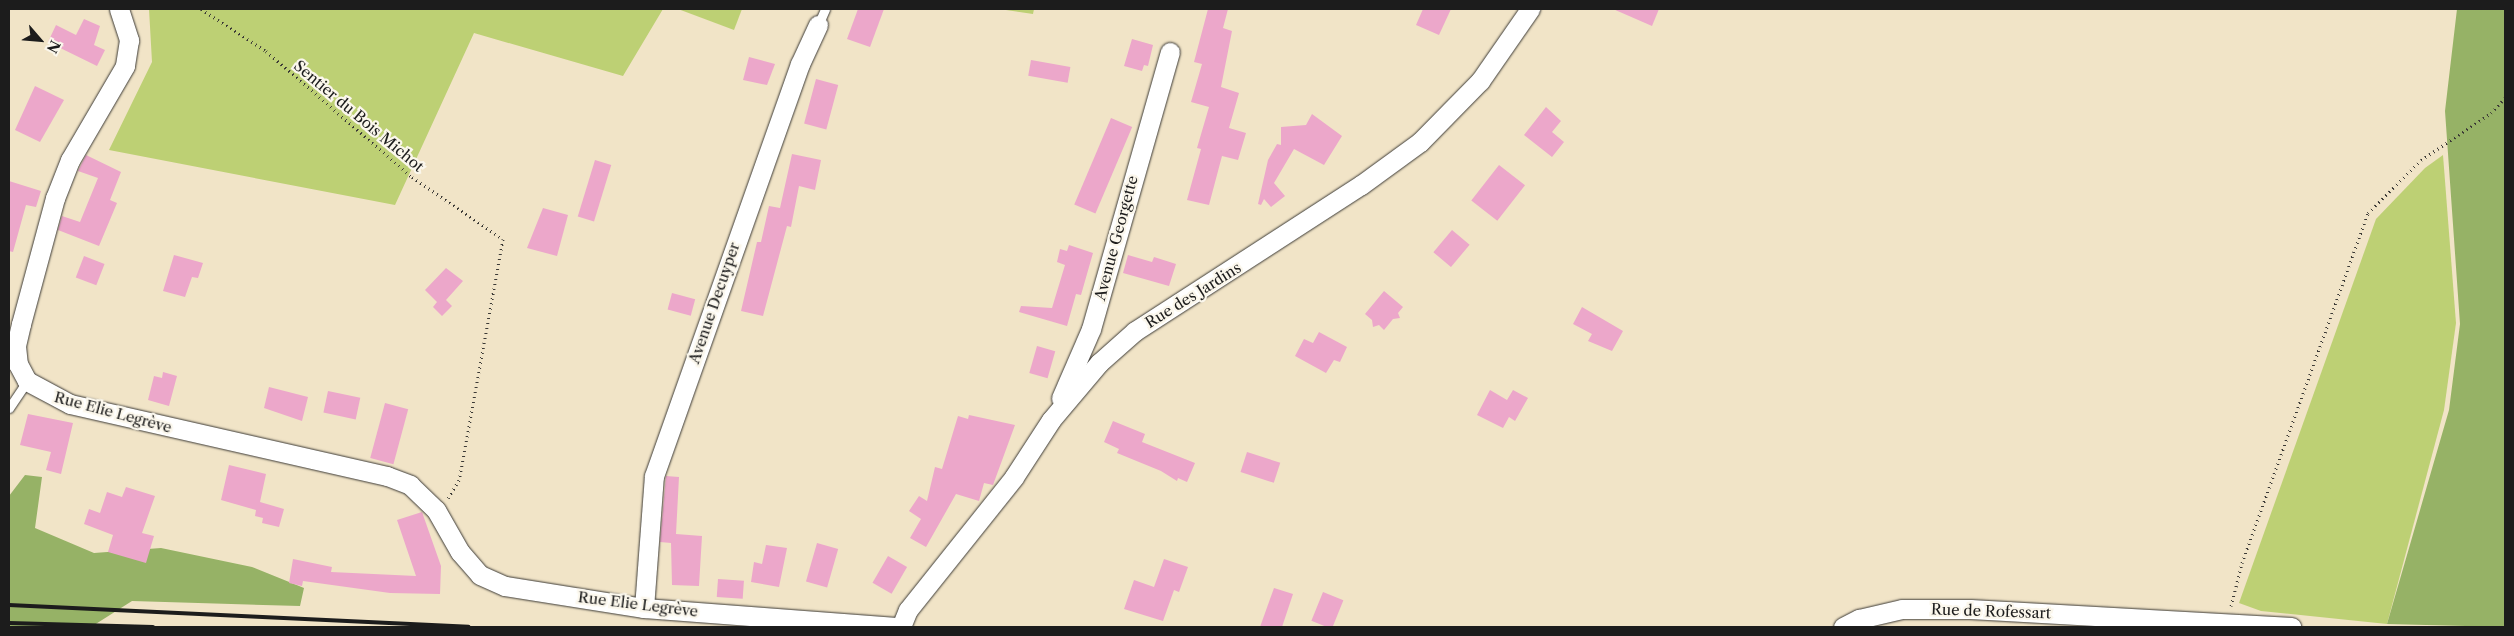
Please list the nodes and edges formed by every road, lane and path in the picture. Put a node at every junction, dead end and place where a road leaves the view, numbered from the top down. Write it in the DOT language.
graph roads {
  1 [pos="119,9"];
  2 [pos="201,9"];
  3 [pos="1530,9"];
  4 [pos="822,17"];
  5 [pos="1170,52"];
  6 [pos="2505,98"];
  7 [pos="27,381"];
  8 [pos="9,408"];
  9 [pos="1051,420"];
  10 [pos="436,510"];
  11 [pos="644,608"];
  12 [pos="2225,625"];
  13 [pos="900,627"];
  14 [pos="1843,627"];
  15 [pos="2291,627"];
  1 -- 7 [label="street"];
  2 -- 10 [label="path, Sentier du Bois Michot"];
  3 -- 9 [label="street, Rue des Jardins"];
  4 -- 11 [label="street, Avenue Decuyper"];
  5 -- 9 [label="street, Avenue Georgette"];
  6 -- 12 [label="path"];
  7 -- 8 [label="lane"];
  7 -- 10 [label="street, Rue Elie Legrève"];
  9 -- 13 [label="street, Rue des Jardins"];
  10 -- 11 [label="street, Rue Elie Legrève"];
  11 -- 13 [label="street, Rue Elie Legrève"];
  12 -- 14 [label="street, Rue de Rofessart"];
  12 -- 15 [label="street, Rue de Rofessart"];
}
